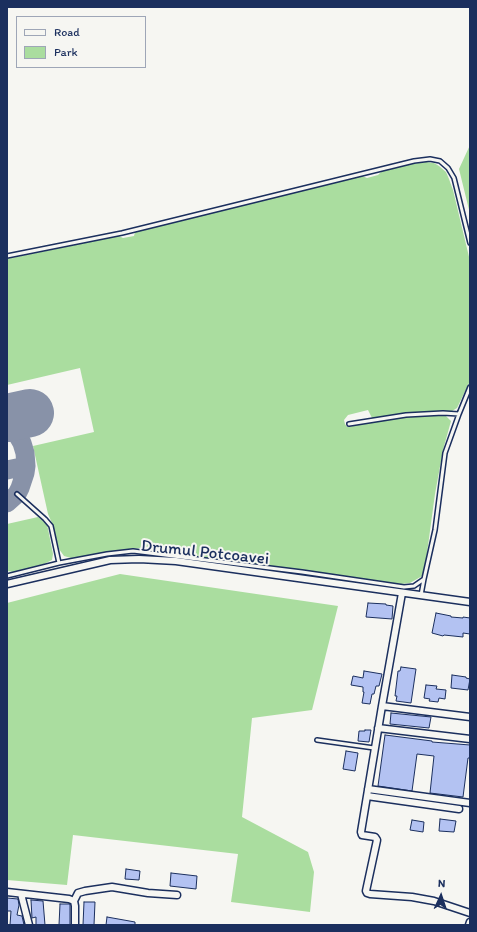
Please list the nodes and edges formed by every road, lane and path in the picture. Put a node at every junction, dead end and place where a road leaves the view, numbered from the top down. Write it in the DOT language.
graph roads {
  1 [pos="470,243"];
  2 [pos="7,256"];
  3 [pos="470,387"];
  4 [pos="459,414"];
  5 [pos="349,424"];
  6 [pos="17,494"];
  7 [pos="60,563"];
  8 [pos="7,576"];
  9 [pos="424,579"];
  10 [pos="7,584"];
  11 [pos="402,593"];
  12 [pos="421,595"];
  13 [pos="470,602"];
  14 [pos="382,706"];
  15 [pos="470,717"];
  16 [pos="378,728"];
  17 [pos="470,739"];
  18 [pos="317,740"];
  19 [pos="374,748"];
  20 [pos="368,788"];
  21 [pos="367,796"];
  22 [pos="470,803"];
  23 [pos="459,810"];
  24 [pos="7,892"];
  25 [pos="21,894"];
  26 [pos="177,895"];
  27 [pos="74,901"];
  28 [pos="470,913"];
  29 [pos="470,922"];
  30 [pos="29,925"];
  31 [pos="75,925"];
  32 [pos="469,925"];
  1 -- 2 [label="lane"];
  3 -- 4 [label="lane"];
  4 -- 5 [label="lane"];
  4 -- 9 [label="lane"];
  6 -- 7 [label="lane"];
  7 -- 8 [label="lane"];
  7 -- 9 [label="lane"];
  9 -- 12 [label="lane"];
  10 -- 11 [label="street, Drumul Potcoavei"];
  11 -- 12 [label="street, Drumul Potcoavei"];
  11 -- 14 [label="street"];
  12 -- 13 [label="street, Drumul Potcoavei"];
  14 -- 15 [label="street"];
  14 -- 16 [label="street"];
  16 -- 17 [label="street"];
  16 -- 19 [label="street"];
  18 -- 19 [label="lane"];
  19 -- 20 [label="street"];
  20 -- 21 [label="street"];
  20 -- 22 [label="street"];
  21 -- 23 [label="street"];
  21 -- 28 [label="street"];
  24 -- 25 [label="street"];
  25 -- 27 [label="street"];
  25 -- 30 [label="street"];
  26 -- 27 [label="street"];
  27 -- 31 [label="street"];
  29 -- 32 [label="street"];
}
